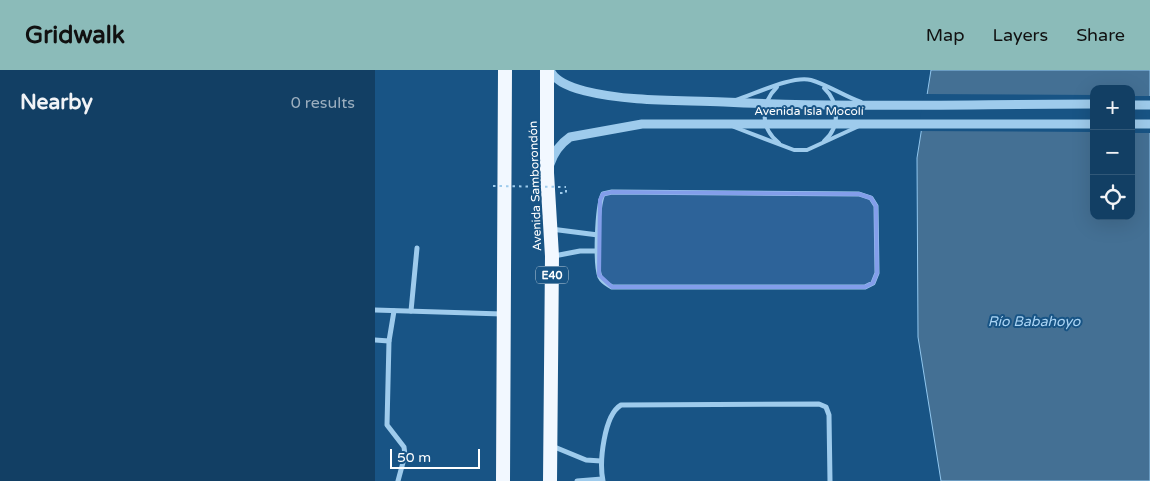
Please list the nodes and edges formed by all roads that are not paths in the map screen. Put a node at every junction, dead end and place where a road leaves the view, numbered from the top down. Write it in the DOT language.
graph roads {
  1 [pos="505,70"];
  2 [pos="549,70"];
  3 [pos="821,85"];
  4 [pos="778,86"];
  5 [pos="729,102"];
  6 [pos="867,104"];
  7 [pos="1090,104"];
  8 [pos="765,105"];
  9 [pos="835,105"];
  10 [pos="1135,105"];
  11 [pos="1150,105"];
  12 [pos="765,123"];
  13 [pos="835,123"];
  14 [pos="866,123"];
  15 [pos="727,124"];
  16 [pos="1090,124"];
  17 [pos="1135,124"];
  18 [pos="1150,124"];
  19 [pos="782,146"];
  20 [pos="819,146"];
  21 [pos="547,173"];
  22 [pos="551,229"];
  23 [pos="598,235"];
  24 [pos="417,248"];
  25 [pos="598,252"];
  26 [pos="552,256"];
  27 [pos="375,310"];
  28 [pos="394,311"];
  29 [pos="411,311"];
  30 [pos="502,314"];
  31 [pos="375,340"];
  32 [pos="389,341"];
  33 [pos="550,445"];
  34 [pos="601,462"];
  35 [pos="603,480"];
  36 [pos="398,481"];
  37 [pos="503,481"];
  38 [pos="550,481"];
  39 [pos="577,481"];
  40 [pos="830,481"];
  1 -- 30 [label="highway"];
  2 -- 5 [label="street, Avenida Isla Mocolí"];
  2 -- 21 [label="highway, Avenida Samborondón / E40"];
  3 -- 4 [label="lane"];
  3 -- 6 [label="lane"];
  3 -- 9 [label="lane"];
  4 -- 5 [label="lane"];
  4 -- 8 [label="lane"];
  5 -- 8 [label="street, Avenida Isla Mocolí"];
  6 -- 7 [label="street, Avenida Isla Mocolí"];
  6 -- 9 [label="street, Avenida Isla Mocolí"];
  8 -- 9 [label="street, Avenida Isla Mocolí"];
  8 -- 12 [label="lane"];
  9 -- 13 [label="lane"];
  10 -- 11 [label="street"];
  12 -- 13 [label="street, Avenida Isla Mocolí"];
  12 -- 15 [label="street, Avenida Isla Mocolí"];
  12 -- 19 [label="lane"];
  13 -- 14 [label="street, Avenida Isla Mocolí"];
  13 -- 20 [label="lane"];
  14 -- 16 [label="street, Avenida Isla Mocolí"];
  14 -- 20 [label="lane"];
  15 -- 19 [label="lane"];
  15 -- 21 [label="street, Avenida Isla Mocolí"];
  17 -- 18 [label="street"];
  19 -- 20 [label="lane"];
  21 -- 22 [label="highway, Avenida Samborondón / E40"];
  22 -- 23 [label="street"];
  22 -- 26 [label="highway, Avenida Samborondón / E40"];
  23 -- 25 [label="street"];
  23 -- 25 [label="street"];
  24 -- 29 [label="street"];
  25 -- 26 [label="street"];
  26 -- 33 [label="highway, Avenida Samborondón / E40"];
  27 -- 28 [label="street"];
  28 -- 29 [label="street"];
  28 -- 32 [label="street"];
  29 -- 30 [label="street"];
  30 -- 37 [label="highway"];
  31 -- 32 [label="street"];
  32 -- 36 [label="street"];
  33 -- 34 [label="street"];
  33 -- 38 [label="highway, Avenida Samborondón / E40"];
  34 -- 35 [label="street"];
  34 -- 40 [label="street"];
  35 -- 39 [label="street"];
}
